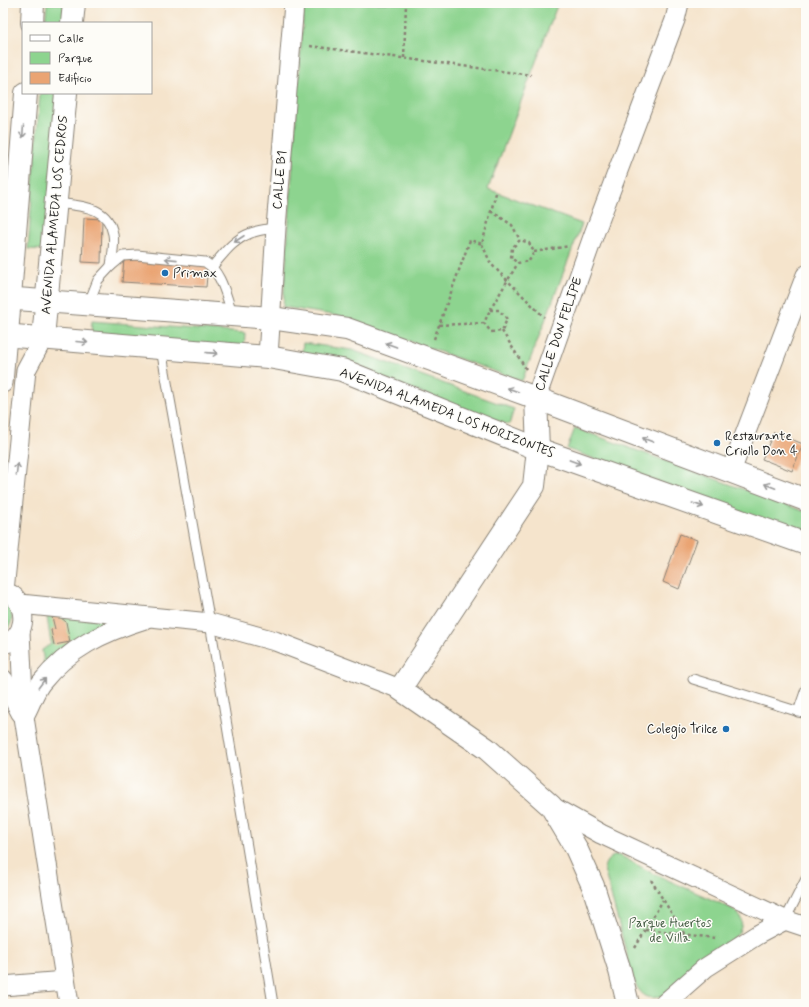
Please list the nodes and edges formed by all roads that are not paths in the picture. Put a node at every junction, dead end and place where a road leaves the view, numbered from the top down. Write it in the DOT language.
graph roads {
  1 [pos="33,3"];
  2 [pos="74,3"];
  3 [pos="294,3"];
  4 [pos="678,3"];
  5 [pos="32,22"];
  6 [pos="72,22"];
  7 [pos="26,94"];
  8 [pos="66,94"];
  9 [pos="56,204"];
  10 [pos="276,228"];
  11 [pos="111,266"];
  12 [pos="212,266"];
  13 [pos="806,275"];
  14 [pos="7,299"];
  15 [pos="47,302"];
  16 [pos="88,305"];
  17 [pos="233,315"];
  18 [pos="271,318"];
  19 [pos="5,335"];
  20 [pos="44,338"];
  21 [pos="161,349"];
  22 [pos="268,357"];
  23 [pos="3,383"];
  24 [pos="540,389"];
  25 [pos="538,449"];
  26 [pos="731,471"];
  27 [pos="806,500"];
  28 [pos="806,544"];
  29 [pos="4,591"];
  30 [pos="20,604"];
  31 [pos="153,616"];
  32 [pos="210,623"];
  33 [pos="20,632"];
  34 [pos="3,644"];
  35 [pos="3,679"];
  36 [pos="693,679"];
  37 [pos="400,689"];
  38 [pos="806,689"];
  39 [pos="802,713"];
  40 [pos="24,718"];
  41 [pos="551,806"];
  42 [pos="806,879"];
  43 [pos="786,920"];
  44 [pos="806,927"];
  45 [pos="65,981"];
  46 [pos="3,986"];
  47 [pos="69,1004"];
  48 [pos="273,1004"];
  49 [pos="628,1004"];
  50 [pos="664,1004"];
  1 -- 5 [label="main road"];
  2 -- 6 [label="main road"];
  3 -- 10 [label="street, CALLE B1"];
  4 -- 24 [label="street, CALLE DON FELIPE"];
  7 -- 14 [label="main road, one-way"];
  8 -- 9 [label="main road, AVENIDA ALAMEDA LOS CEDROS"];
  9 -- 11 [label="lane"];
  9 -- 15 [label="main road, AVENIDA ALAMEDA LOS CEDROS"];
  10 -- 12 [label="lane, one-way"];
  10 -- 18 [label="street, CALLE B1"];
  12 -- 11 [label="lane, one-way"];
  11 -- 16 [label="lane"];
  12 -- 17 [label="lane"];
  13 -- 26 [label="street"];
  14 -- 15 [label="main road"];
  14 -- 19 [label="main road"];
  15 -- 16 [label="main road"];
  15 -- 20 [label="main road, AVENIDA ALAMEDA LOS CEDROS"];
  16 -- 17 [label="main road"];
  17 -- 18 [label="main road"];
  18 -- 22 [label="street, CALLE B1"];
  24 -- 18 [label="main road, one-way"];
  19 -- 20 [label="main road, AVENIDA ALAMEDA LOS HORIZONTES"];
  19 -- 23 [label="street"];
  20 -- 21 [label="main road, AVENIDA ALAMEDA LOS HORIZONTES, one-way"];
  29 -- 20 [label="street, one-way"];
  21 -- 22 [label="main road, AVENIDA ALAMEDA LOS HORIZONTES, one-way"];
  21 -- 32 [label="lane"];
  22 -- 25 [label="main road, AVENIDA ALAMEDA LOS HORIZONTES"];
  24 -- 25 [label="main road, CALLE DON FELIPE"];
  26 -- 24 [label="main road, one-way"];
  25 -- 28 [label="main road, AVENIDA ALAMEDA LOS HORIZONTES, one-way"];
  25 -- 37 [label="main road, CALLE DON FELIPE"];
  27 -- 26 [label="main road, one-way"];
  29 -- 30 [label="street"];
  30 -- 31 [label="street"];
  30 -- 33 [label="street"];
  31 -- 32 [label="street"];
  40 -- 31 [label="street, one-way"];
  32 -- 37 [label="street"];
  32 -- 48 [label="lane"];
  33 -- 34 [label="street"];
  33 -- 40 [label="street"];
  35 -- 40 [label="street"];
  36 -- 39 [label="lane"];
  37 -- 41 [label="main road"];
  38 -- 39 [label="lane"];
  40 -- 45 [label="street"];
  41 -- 43 [label="street"];
  41 -- 49 [label="main road"];
  42 -- 43 [label="lane"];
  43 -- 44 [label="street"];
  43 -- 50 [label="street"];
  45 -- 46 [label="street"];
  45 -- 47 [label="street"];
}
